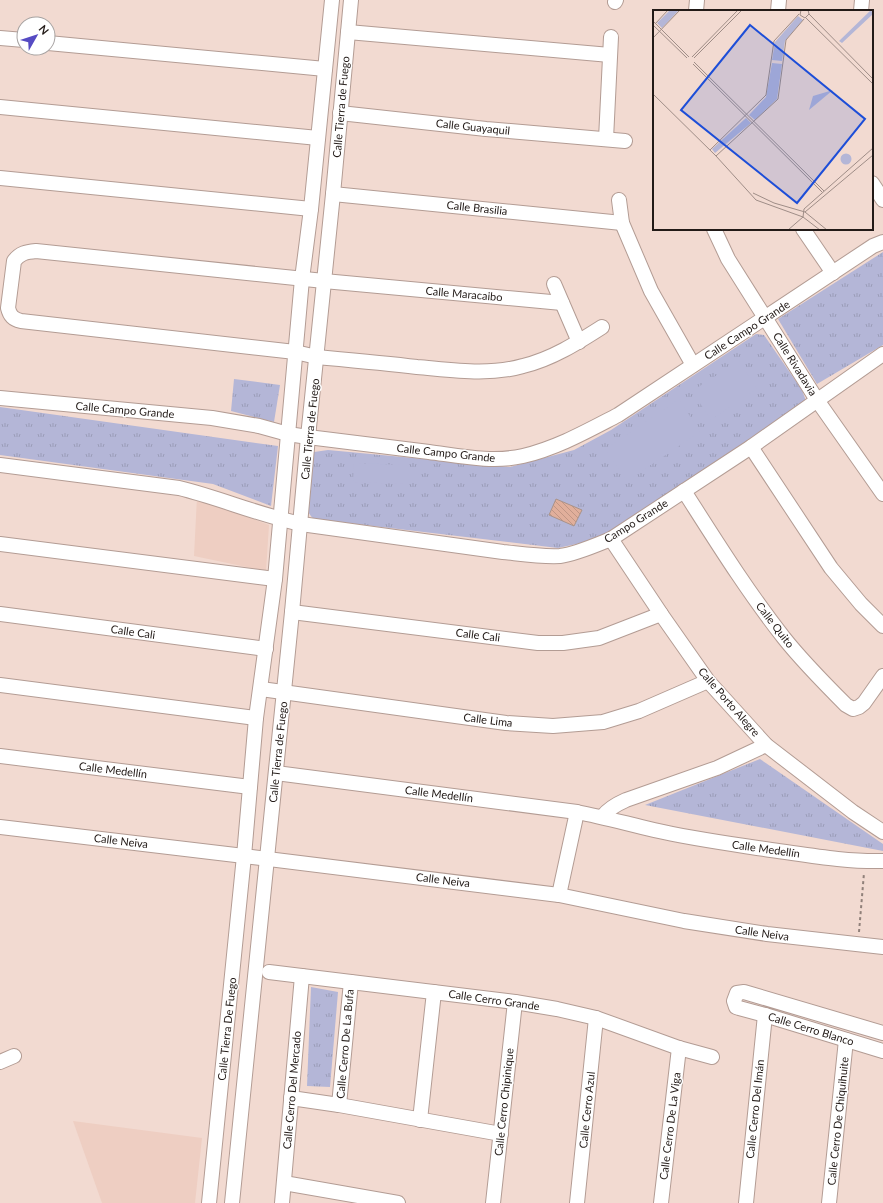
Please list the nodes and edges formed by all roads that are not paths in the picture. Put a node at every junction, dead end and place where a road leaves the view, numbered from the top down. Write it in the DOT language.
graph roads {
  1 [pos="332,0"];
  2 [pos="349,0"];
  3 [pos="697,0"];
  4 [pos="779,0"];
  5 [pos="862,0"];
  6 [pos="696,10"];
  7 [pos="778,10"];
  8 [pos="861,10"];
  9 [pos="348,32"];
  10 [pos="611,37"];
  11 [pos="0,38"];
  12 [pos="16,39"];
  13 [pos="56,44"];
  14 [pos="610,55"];
  15 [pos="325,69"];
  16 [pos="0,107"];
  17 [pos="340,112"];
  18 [pos="318,138"];
  19 [pos="606,139"];
  20 [pos="625,141"];
  21 [pos="0,178"];
  22 [pos="873,185"];
  23 [pos="333,194"];
  24 [pos="619,200"];
  25 [pos="883,200"];
  26 [pos="311,209"];
  27 [pos="622,222"];
  28 [pos="714,230"];
  29 [pos="804,230"];
  30 [pos="883,242"];
  31 [pos="833,273"];
  32 [pos="302,279"];
  33 [pos="324,281"];
  34 [pos="554,284"];
  35 [pos="562,303"];
  36 [pos="766,317"];
  37 [pos="602,327"];
  38 [pos="579,342"];
  39 [pos="295,352"];
  40 [pos="883,354"];
  41 [pos="317,357"];
  42 [pos="693,365"];
  43 [pos="0,398"];
  44 [pos="817,400"];
  45 [pos="288,434"];
  46 [pos="308,437"];
  47 [pos="750,447"];
  48 [pos="0,465"];
  49 [pos="684,491"];
  50 [pos="883,494"];
  51 [pos="280,520"];
  52 [pos="301,524"];
  53 [pos="611,539"];
  54 [pos="0,544"];
  55 [pos="274,579"];
  56 [pos="292,612"];
  57 [pos="0,614"];
  58 [pos="660,614"];
  59 [pos="883,626"];
  60 [pos="266,649"];
  61 [pos="883,676"];
  62 [pos="708,681"];
  63 [pos="0,685"];
  64 [pos="261,689"];
  65 [pos="284,692"];
  66 [pos="256,718"];
  67 [pos="766,745"];
  68 [pos="0,756"];
  69 [pos="276,773"];
  70 [pos="250,787"];
  71 [pos="577,812"];
  72 [pos="603,816"];
  73 [pos="0,827"];
  74 [pos="883,832"];
  75 [pos="244,856"];
  76 [pos="267,859"];
  77 [pos="883,861"];
  78 [pos="559,895"];
  79 [pos="883,947"];
  80 [pos="269,972"];
  81 [pos="302,976"];
  82 [pos="351,982"];
  83 [pos="434,992"];
  84 [pos="515,1002"];
  85 [pos="765,1015"];
  86 [pos="596,1018"];
  87 [pos="883,1033"];
  88 [pos="846,1040"];
  89 [pos="679,1048"];
  90 [pos="883,1051"];
  91 [pos="14,1056"];
  92 [pos="712,1057"];
  93 [pos="0,1062"];
  94 [pos="291,1098"];
  95 [pos="339,1105"];
  96 [pos="420,1120"];
  97 [pos="501,1134"];
  98 [pos="284,1184"];
  99 [pos="209,1203"];
  100 [pos="232,1203"];
  101 [pos="282,1203"];
  102 [pos="398,1203"];
  103 [pos="494,1203"];
  104 [pos="577,1203"];
  105 [pos="661,1203"];
  106 [pos="746,1203"];
  107 [pos="829,1203"];
  1 -- 15 [label="street, Calle Tierra de Fuego"];
  2 -- 9 [label="street, Calle Tierra de Fuego"];
  3 -- 6 [label="street"];
  4 -- 7 [label="street"];
  5 -- 8 [label="street"];
  9 -- 14 [label="street"];
  9 -- 17 [label="street, Calle Tierra de Fuego"];
  10 -- 14 [label="street"];
  11 -- 12 [label="street"];
  13 -- 15 [label="street"];
  14 -- 19 [label="street"];
  15 -- 18 [label="street, Calle Tierra de Fuego"];
  16 -- 18 [label="street"];
  17 -- 19 [label="street, Calle Guayaquil"];
  17 -- 23 [label="street, Calle Tierra de Fuego"];
  18 -- 26 [label="street, Calle Tierra de Fuego"];
  19 -- 20 [label="street, Calle Guayaquil"];
  21 -- 26 [label="street"];
  22 -- 25 [label="street"];
  23 -- 27 [label="street, Calle Brasilia"];
  23 -- 33 [label="street, Calle Tierra de Fuego"];
  24 -- 27 [label="street"];
  26 -- 32 [label="street, Calle Tierra de Fuego"];
  27 -- 42 [label="street"];
  28 -- 36 [label="street, Calle Rivadavia"];
  29 -- 31 [label="street"];
  30 -- 31 [label="street, Calle Campo Grande"];
  31 -- 36 [label="street, Calle Campo Grande"];
  32 -- 33 [label="street, Calle Maracaibo"];
  32 -- 39 [label="street, Calle Tierra de Fuego"];
  32 -- 39 [label="street, Calle Maracaibo"];
  33 -- 35 [label="street, Calle Maracaibo"];
  33 -- 41 [label="street, Calle Tierra de Fuego"];
  34 -- 35 [label="street"];
  35 -- 38 [label="street"];
  36 -- 42 [label="street, Calle Campo Grande"];
  36 -- 44 [label="street, Calle Rivadavia"];
  37 -- 38 [label="street"];
  38 -- 41 [label="street"];
  39 -- 41 [label="street, Calle Maracaibo"];
  39 -- 45 [label="street, Calle Tierra de Fuego"];
  40 -- 44 [label="street, Campo Grande"];
  41 -- 46 [label="street, Calle Tierra de Fuego"];
  42 -- 46 [label="street, Calle Campo Grande"];
  43 -- 45 [label="street, Calle Campo Grande"];
  44 -- 47 [label="street, Campo Grande"];
  44 -- 50 [label="street, Calle Rivadavia"];
  45 -- 46 [label="street, Calle Campo Grande"];
  45 -- 51 [label="street, Calle Tierra de Fuego"];
  46 -- 52 [label="street, Calle Tierra de Fuego"];
  47 -- 49 [label="street, Campo Grande"];
  47 -- 59 [label="street"];
  48 -- 51 [label="street"];
  49 -- 53 [label="street, Campo Grande"];
  49 -- 61 [label="street, Calle Quito"];
  51 -- 52 [label="street"];
  51 -- 55 [label="street, Calle Tierra de Fuego"];
  52 -- 53 [label="street, Campo Grande"];
  52 -- 56 [label="street, Calle Tierra de Fuego"];
  53 -- 58 [label="street, Calle Porto Alegre"];
  54 -- 55 [label="street"];
  55 -- 60 [label="street, Calle Tierra de Fuego"];
  56 -- 58 [label="street, Calle Cali"];
  56 -- 65 [label="street, Calle Tierra de Fuego"];
  57 -- 60 [label="street, Calle Cali"];
  58 -- 62 [label="street, Calle Porto Alegre"];
  60 -- 64 [label="street, Calle Tierra de Fuego"];
  62 -- 65 [label="street, Calle Lima"];
  62 -- 67 [label="street, Calle Porto Alegre"];
  63 -- 66 [label="street"];
  64 -- 65 [label="street, Calle Lima"];
  64 -- 66 [label="street, Calle Tierra de Fuego"];
  65 -- 69 [label="street, Calle Tierra de Fuego"];
  66 -- 70 [label="street, Calle Tierra de Fuego"];
  67 -- 72 [label="street"];
  67 -- 74 [label="street, Calle Porto Alegre"];
  68 -- 70 [label="street, Calle Medellín"];
  69 -- 71 [label="street, Calle Medellín"];
  69 -- 76 [label="street, Calle Tierra de Fuego"];
  70 -- 75 [label="street, Calle Tierra de Fuego"];
  71 -- 72 [label="street, Calle Medellín"];
  71 -- 78 [label="street"];
  72 -- 77 [label="street, Calle Medellín"];
  73 -- 75 [label="street, Calle Neiva"];
  75 -- 76 [label="street, Calle Neiva"];
  75 -- 99 [label="street, Calle Tierra De Fuego"];
  76 -- 78 [label="street, Calle Neiva"];
  76 -- 100 [label="street, Calle Tierra De Fuego"];
  78 -- 79 [label="street, Calle Neiva"];
  80 -- 81 [label="street, Calle Cerro Grande"];
  81 -- 82 [label="street, Calle Cerro Grande"];
  81 -- 94 [label="street, Calle Cerro Del Mercado"];
  82 -- 83 [label="street, Calle Cerro Grande"];
  82 -- 95 [label="street, Calle Cerro De La Bufa"];
  83 -- 84 [label="street, Calle Cerro Grande"];
  83 -- 96 [label="street"];
  84 -- 86 [label="street, Calle Cerro Grande"];
  84 -- 97 [label="street, Calle Cerro Chipinique"];
  85 -- 87 [label="street, Calle Cerro Blanco"];
  85 -- 88 [label="street, Calle Cerro Blanco"];
  85 -- 106 [label="street, Calle Cerro Del Imán"];
  86 -- 89 [label="street, Calle Cerro Grande"];
  86 -- 104 [label="street, Calle Cerro Azul"];
  88 -- 90 [label="street, Calle Cerro Blanco"];
  88 -- 107 [label="street, Calle Cerro De Chiquihuite"];
  89 -- 92 [label="street, Calle Cerro Grande"];
  89 -- 105 [label="street, Calle Cerro De La Viga"];
  91 -- 93 [label="street"];
  94 -- 95 [label="street"];
  94 -- 98 [label="street, Calle Cerro Del Mercado"];
  95 -- 96 [label="street"];
  96 -- 97 [label="street"];
  97 -- 103 [label="street, Calle Cerro Chipinique"];
  98 -- 101 [label="street, Calle Cerro Del Mercado"];
  98 -- 102 [label="street"];
}
